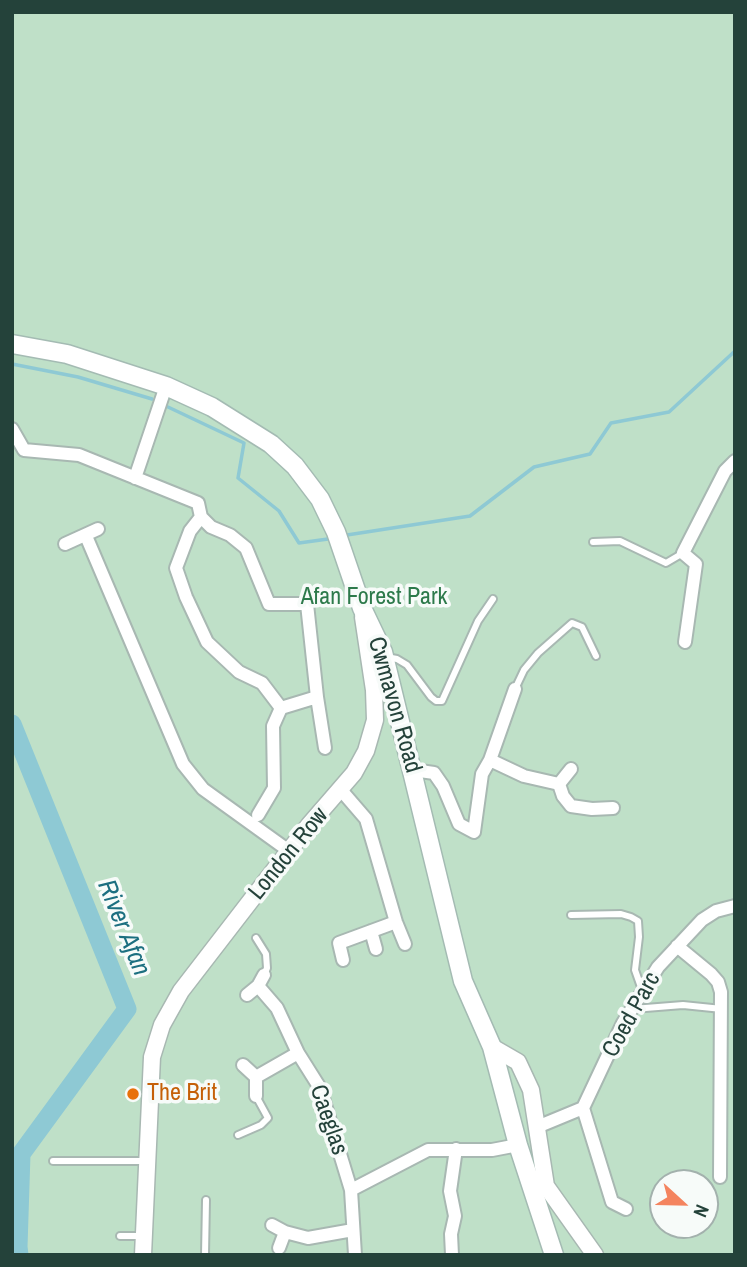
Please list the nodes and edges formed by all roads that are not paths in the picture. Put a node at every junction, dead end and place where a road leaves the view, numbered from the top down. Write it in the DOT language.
graph roads {
  1 [pos="12,344"];
  2 [pos="166,386"];
  3 [pos="12,429"];
  4 [pos="735,461"];
  5 [pos="135,478"];
  6 [pos="201,517"];
  7 [pos="98,529"];
  8 [pos="86,536"];
  9 [pos="593,542"];
  10 [pos="65,544"];
  11 [pos="683,553"];
  12 [pos="494,599"];
  13 [pos="362,608"];
  14 [pos="685,642"];
  15 [pos="384,656"];
  16 [pos="596,656"];
  17 [pos="514,689"];
  18 [pos="317,697"];
  19 [pos="281,708"];
  20 [pos="325,748"];
  21 [pos="491,760"];
  22 [pos="571,769"];
  23 [pos="413,770"];
  24 [pos="559,784"];
  25 [pos="341,790"];
  26 [pos="613,808"];
  27 [pos="258,815"];
  28 [pos="289,850"];
  29 [pos="735,906"];
  30 [pos="571,915"];
  31 [pos="396,922"];
  32 [pos="371,931"];
  33 [pos="256,938"];
  34 [pos="405,944"];
  35 [pos="677,946"];
  36 [pos="376,949"];
  37 [pos="343,960"];
  38 [pos="261,981"];
  39 [pos="642,990"];
  40 [pos="247,995"];
  41 [pos="632,1008"];
  42 [pos="722,1009"];
  43 [pos="492,1047"];
  44 [pos="298,1053"];
  45 [pos="243,1065"];
  46 [pos="256,1077"];
  47 [pos="256,1096"];
  48 [pos="583,1108"];
  49 [pos="537,1127"];
  50 [pos="238,1135"];
  51 [pos="518,1145"];
  52 [pos="456,1149"];
  53 [pos="148,1161"];
  54 [pos="56,1164"];
  55 [pos="720,1177"];
  56 [pos="351,1190"];
  57 [pos="206,1200"];
  58 [pos="626,1209"];
  59 [pos="272,1225"];
  60 [pos="353,1230"];
  61 [pos="285,1232"];
  62 [pos="120,1236"];
  63 [pos="144,1236"];
  64 [pos="279,1248"];
  65 [pos="593,1254"];
  66 [pos="143,1255"];
  67 [pos="205,1255"];
  68 [pos="355,1255"];
  69 [pos="452,1255"];
  70 [pos="554,1255"];
  1 -- 2 [label="main road, Cwmavon Road"];
  2 -- 5 [label="street"];
  2 -- 13 [label="main road, Cwmavon Road"];
  3 -- 5 [label="street"];
  4 -- 11 [label="street"];
  5 -- 6 [label="street"];
  6 -- 18 [label="street"];
  6 -- 19 [label="street"];
  7 -- 8 [label="street"];
  8 -- 10 [label="street"];
  8 -- 28 [label="street"];
  9 -- 11 [label="lane"];
  11 -- 14 [label="street"];
  12 -- 15 [label="lane"];
  13 -- 15 [label="main road, Cwmavon Road"];
  13 -- 25 [label="street, London Row"];
  15 -- 23 [label="main road, Cwmavon Road"];
  16 -- 17 [label="lane"];
  17 -- 21 [label="street"];
  18 -- 19 [label="street"];
  18 -- 20 [label="street"];
  19 -- 27 [label="street"];
  21 -- 23 [label="street"];
  21 -- 24 [label="street"];
  22 -- 24 [label="street"];
  23 -- 43 [label="main road, Cwmavon Road"];
  24 -- 26 [label="street"];
  25 -- 28 [label="street, London Row"];
  25 -- 31 [label="street"];
  28 -- 53 [label="street, London Row"];
  29 -- 35 [label="street, Coed Parc"];
  30 -- 39 [label="lane"];
  31 -- 32 [label="street"];
  31 -- 34 [label="street"];
  32 -- 36 [label="street"];
  32 -- 37 [label="street"];
  33 -- 38 [label="lane"];
  35 -- 39 [label="street, Coed Parc"];
  35 -- 42 [label="street"];
  38 -- 40 [label="street"];
  38 -- 44 [label="street, Caeglas"];
  39 -- 41 [label="street, Coed Parc"];
  41 -- 42 [label="lane"];
  41 -- 48 [label="street, Coed Parc"];
  42 -- 55 [label="street"];
  43 -- 49 [label="street"];
  43 -- 51 [label="main road, Cwmavon Road"];
  44 -- 46 [label="street, Caeglas"];
  44 -- 56 [label="street, Caeglas"];
  45 -- 46 [label="street"];
  46 -- 47 [label="street"];
  47 -- 50 [label="lane"];
  48 -- 49 [label="street"];
  48 -- 58 [label="street"];
  49 -- 65 [label="street"];
  51 -- 52 [label="street, Caeglas"];
  51 -- 70 [label="main road, Cwmavon Road"];
  52 -- 56 [label="street, Caeglas"];
  52 -- 69 [label="street"];
  53 -- 54 [label="lane"];
  53 -- 63 [label="street, London Row"];
  56 -- 60 [label="street, Caeglas"];
  57 -- 67 [label="lane"];
  59 -- 61 [label="street"];
  60 -- 61 [label="street"];
  60 -- 68 [label="street, Caeglas"];
  61 -- 64 [label="street"];
  62 -- 63 [label="lane"];
  63 -- 66 [label="street, London Row"];
}
